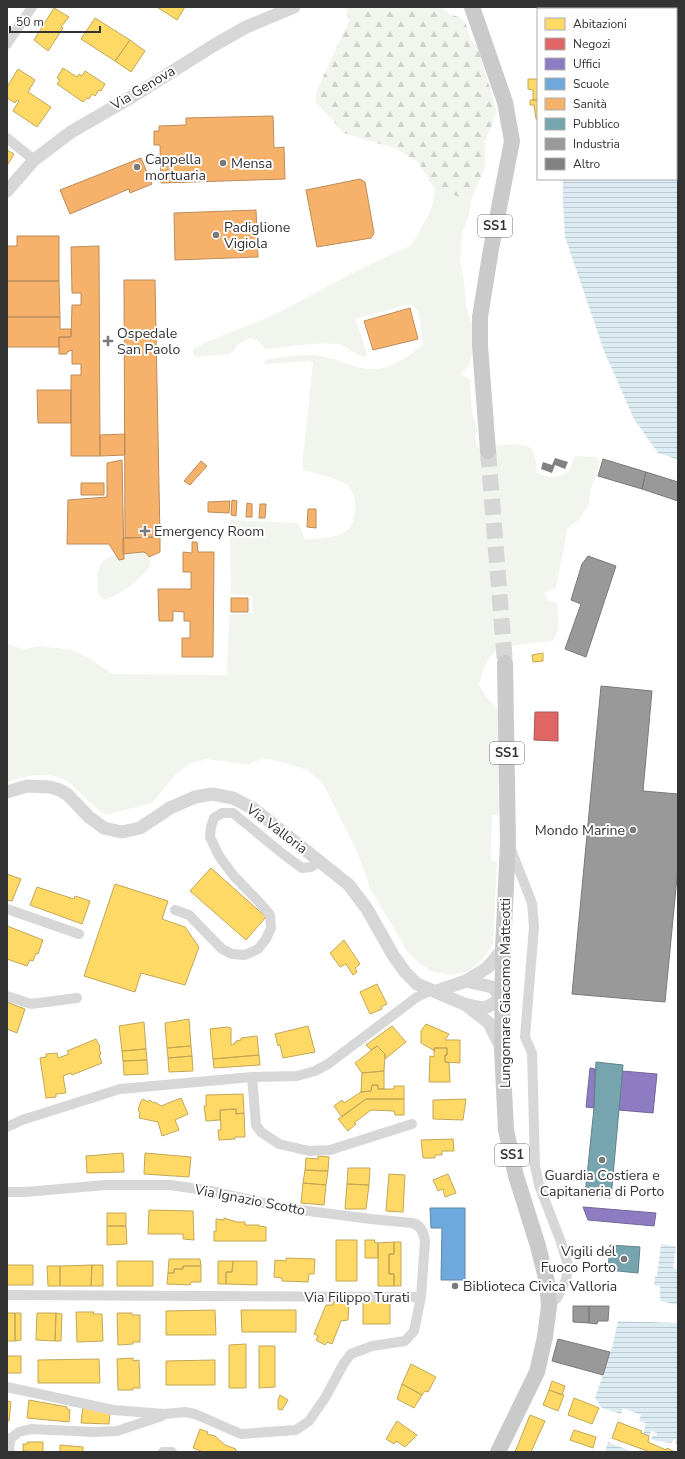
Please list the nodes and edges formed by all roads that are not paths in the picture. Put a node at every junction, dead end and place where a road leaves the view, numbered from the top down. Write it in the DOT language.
graph roads {
  1 [pos="32,7"];
  2 [pos="294,7"];
  3 [pos="472,7"];
  4 [pos="7,44"];
  5 [pos="7,138"];
  6 [pos="34,160"];
  7 [pos="7,191"];
  8 [pos="488,452"];
  9 [pos="505,663"];
  10 [pos="7,792"];
  11 [pos="508,843"];
  12 [pos="319,861"];
  13 [pos="7,909"];
  14 [pos="175,910"];
  15 [pos="79,934"];
  16 [pos="503,949"];
  17 [pos="466,981"];
  18 [pos="435,991"];
  19 [pos="7,996"];
  20 [pos="77,998"];
  21 [pos="502,998"];
  22 [pos="464,1004"];
  23 [pos="502,1050"];
  24 [pos="252,1078"];
  25 [pos="412,1124"];
  26 [pos="7,1127"];
  27 [pos="7,1192"];
  28 [pos="7,1295"];
  29 [pos="421,1297"];
  30 [pos="549,1306"];
  31 [pos="7,1387"];
  32 [pos="165,1414"];
  33 [pos="10,1452"];
  34 [pos="163,1452"];
  35 [pos="172,1452"];
  36 [pos="498,1452"];
  1 -- 4 [label="street"];
  2 -- 6 [label="street, Via Genova"];
  3 -- 8 [label="main road, SS1"];
  5 -- 6 [label="street"];
  6 -- 7 [label="street, Via Genova"];
  9 -- 11 [label="main road, Lungomare Giacomo Matteotti / SS1"];
  10 -- 12 [label="street, Via Valloria"];
  11 -- 16 [label="main road, Lungomare Giacomo Matteotti / SS1"];
  11 -- 30 [label="street"];
  12 -- 14 [label="street"];
  12 -- 18 [label="street, Via Valloria"];
  13 -- 15 [label="street"];
  16 -- 17 [label="street"];
  16 -- 21 [label="main road, Lungomare Giacomo Matteotti / SS1"];
  17 -- 18 [label="street"];
  17 -- 21 [label="street"];
  18 -- 22 [label="street, Via Valloria"];
  18 -- 24 [label="street"];
  19 -- 20 [label="street"];
  21 -- 22 [label="street"];
  21 -- 23 [label="main road, Lungomare Giacomo Matteotti / SS1"];
  22 -- 23 [label="street"];
  23 -- 30 [label="main road, Lungomare Giacomo Matteotti / SS1"];
  24 -- 25 [label="street"];
  24 -- 26 [label="street"];
  27 -- 29 [label="street, Via Ignazio Scotto"];
  28 -- 29 [label="street, Via Filippo Turati"];
  29 -- 32 [label="street, Via Filippo Turati"];
  30 -- 36 [label="main road, Lungomare Giacomo Matteotti / SS1"];
  31 -- 32 [label="street, Via Filippo Turati"];
  32 -- 33 [label="street, Via Filippo Turati"];
  34 -- 35 [label="street"];
}
